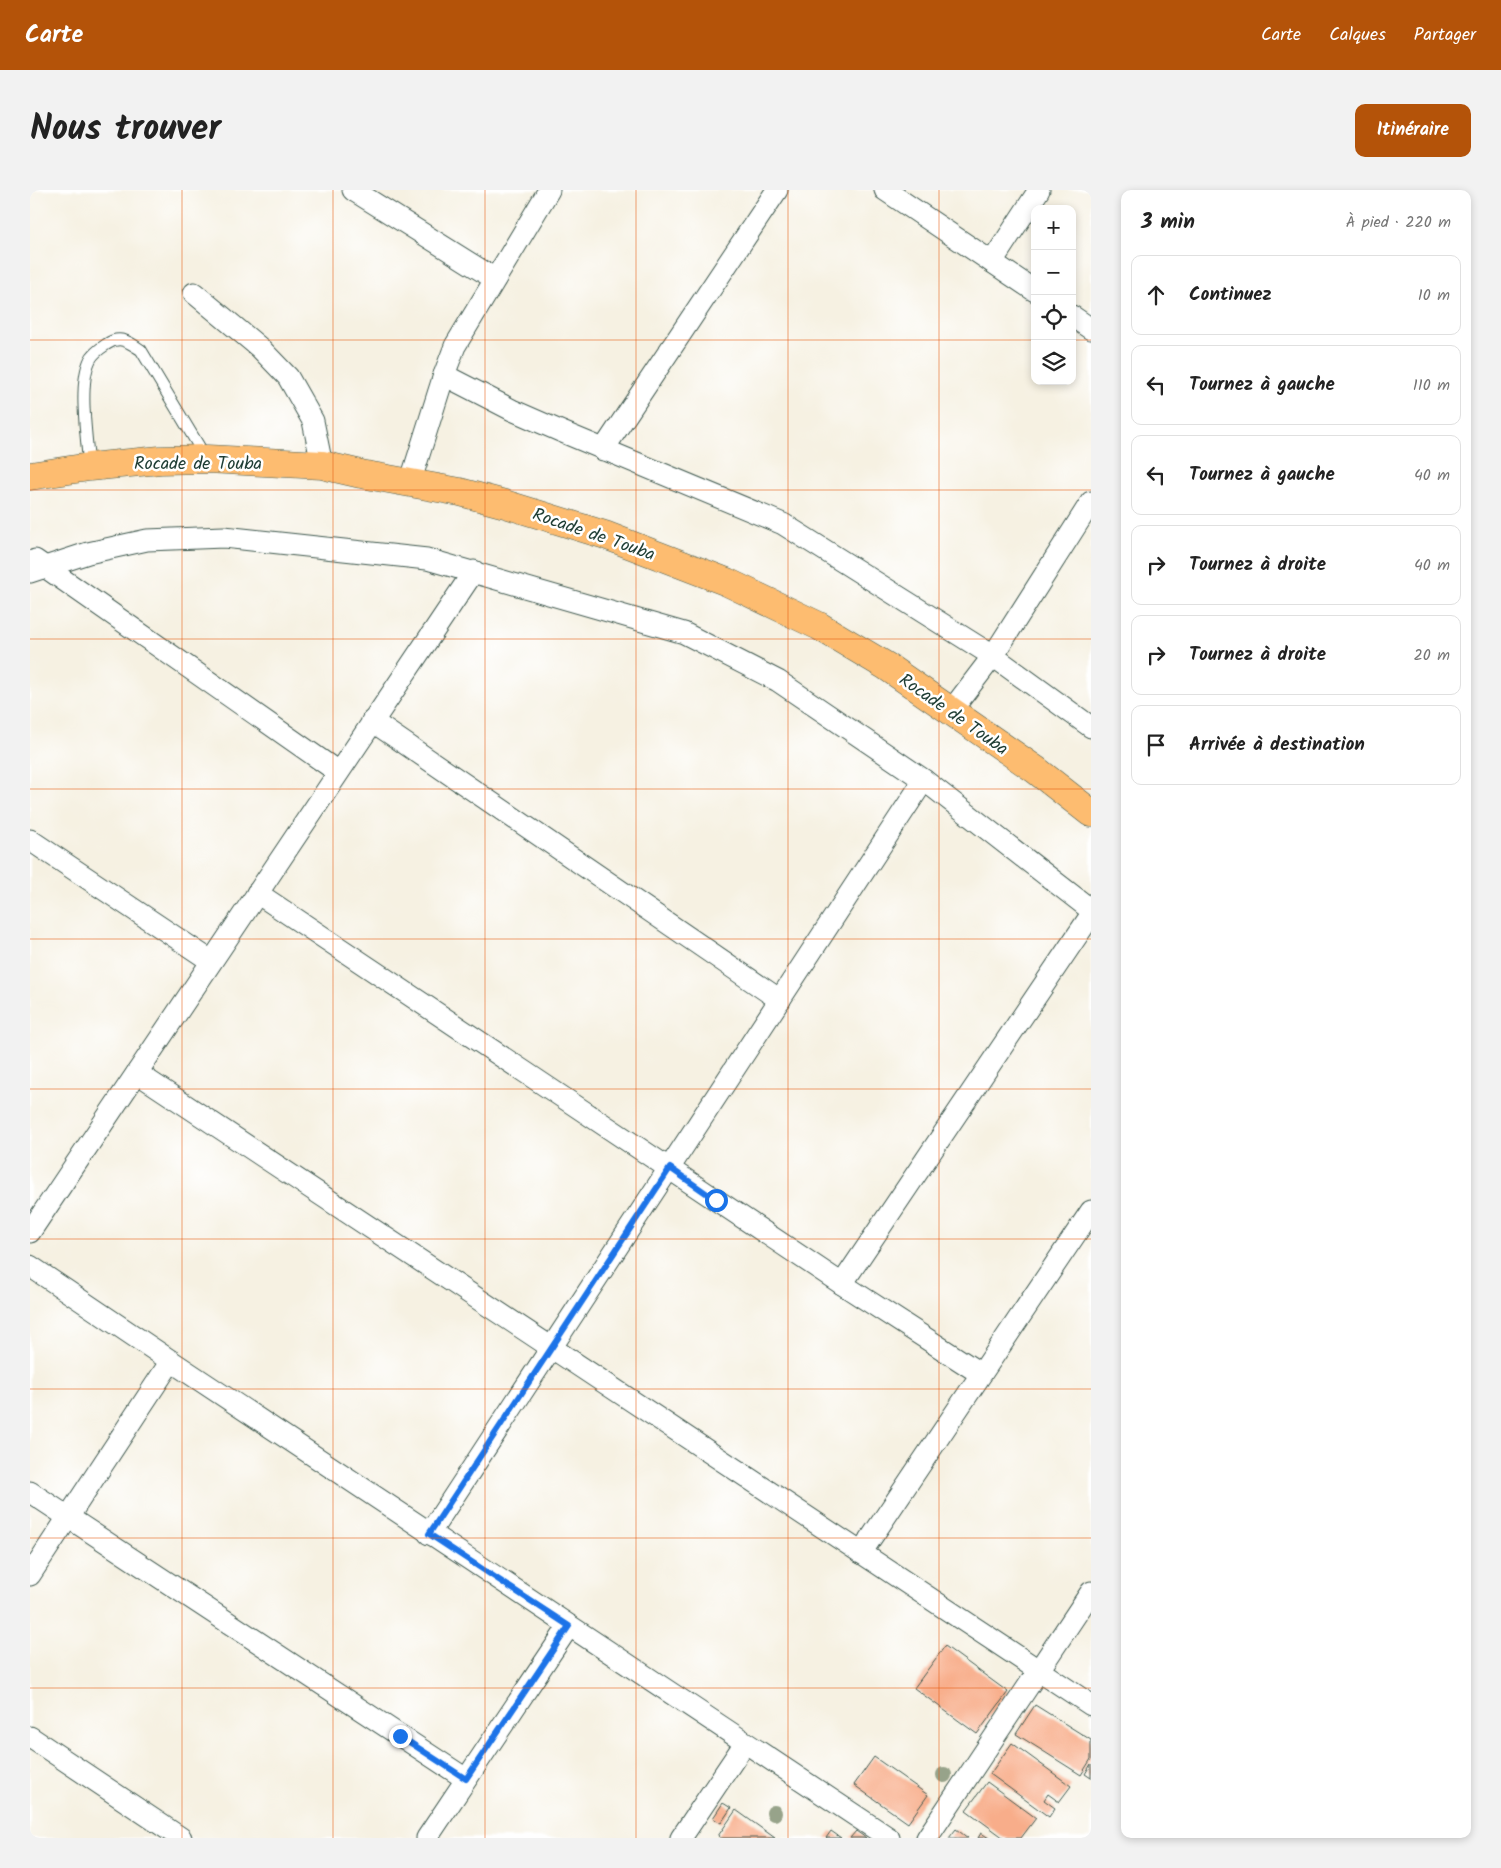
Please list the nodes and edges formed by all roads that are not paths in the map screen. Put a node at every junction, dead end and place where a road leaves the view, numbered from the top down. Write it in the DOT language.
graph roads {
  1 [pos="353,190"];
  2 [pos="549,190"];
  3 [pos="777,190"];
  4 [pos="885,190"];
  5 [pos="1039,190"];
  6 [pos="992,262"];
  7 [pos="495,279"];
  8 [pos="1031,288"];
  9 [pos="194,293"];
  10 [pos="1076,319"];
  11 [pos="1091,329"];
  12 [pos="444,374"];
  13 [pos="603,450"];
  14 [pos="207,459"];
  15 [pos="322,465"];
  16 [pos="89,467"];
  17 [pos="30,476"];
  18 [pos="410,483"];
  19 [pos="1091,502"];
  20 [pos="34,565"];
  21 [pos="474,571"];
  22 [pos="992,656"];
  23 [pos="951,711"];
  24 [pos="372,721"];
  25 [pos="1091,727"];
  26 [pos="338,772"];
  27 [pos="924,780"];
  28 [pos="1091,813"];
  29 [pos="30,840"];
  30 [pos="257,893"];
  31 [pos="1091,910"];
  32 [pos="1091,915"];
  33 [pos="211,961"];
  34 [pos="780,1000"];
  35 [pos="137,1072"];
  36 [pos="670,1168"];
  37 [pos="1091,1211"];
  38 [pos="30,1232"];
  39 [pos="30,1266"];
  40 [pos="842,1284"];
  41 [pos="551,1348"];
  42 [pos="171,1361"];
  43 [pos="981,1374"];
  44 [pos="30,1492"];
  45 [pos="68,1517"];
  46 [pos="429,1534"];
  47 [pos="861,1553"];
  48 [pos="30,1575"];
  49 [pos="1091,1592"];
  50 [pos="569,1626"];
  51 [pos="1039,1670"];
  52 [pos="1091,1705"];
  53 [pos="30,1737"];
  54 [pos="745,1743"];
  55 [pos="466,1779"];
  56 [pos="181,1838"];
  57 [pos="427,1838"];
  58 [pos="681,1838"];
  59 [pos="889,1838"];
  60 [pos="927,1838"];
  1 -- 7 [label="street"];
  2 -- 7 [label="street"];
  3 -- 13 [label="street"];
  4 -- 6 [label="street"];
  5 -- 6 [label="street"];
  6 -- 8 [label="street"];
  7 -- 12 [label="street"];
  9 -- 15 [label="street"];
  10 -- 11 [label="street"];
  12 -- 13 [label="street"];
  12 -- 18 [label="street"];
  13 -- 22 [label="street"];
  14 -- 15 [label="main road, Rocade de Touba"];
  14 -- 16 [label="main road, Rocade de Touba"];
  14 -- 16 [label="lane"];
  15 -- 18 [label="main road, Rocade de Touba"];
  16 -- 17 [label="main road, Rocade de Touba"];
  18 -- 23 [label="main road, Rocade de Touba"];
  19 -- 22 [label="street"];
  20 -- 21 [label="street"];
  20 -- 26 [label="street"];
  21 -- 24 [label="street"];
  21 -- 27 [label="street"];
  22 -- 23 [label="street"];
  22 -- 25 [label="street"];
  23 -- 28 [label="main road, Rocade de Touba"];
  24 -- 26 [label="street"];
  24 -- 34 [label="street"];
  26 -- 30 [label="street"];
  27 -- 31 [label="street"];
  27 -- 34 [label="street"];
  29 -- 33 [label="street"];
  30 -- 33 [label="street"];
  30 -- 36 [label="street"];
  32 -- 40 [label="street"];
  33 -- 35 [label="street"];
  34 -- 36 [label="street"];
  35 -- 38 [label="street"];
  35 -- 41 [label="street"];
  36 -- 40 [label="street"];
  36 -- 41 [label="street"];
  37 -- 43 [label="street"];
  39 -- 42 [label="street"];
  40 -- 43 [label="street"];
  41 -- 46 [label="street"];
  41 -- 47 [label="street"];
  42 -- 45 [label="street"];
  42 -- 46 [label="street"];
  43 -- 47 [label="street"];
  44 -- 45 [label="street"];
  45 -- 48 [label="street"];
  45 -- 55 [label="street"];
  46 -- 50 [label="street"];
  47 -- 51 [label="street"];
  49 -- 51 [label="street"];
  50 -- 54 [label="street"];
  50 -- 55 [label="street"];
  51 -- 52 [label="street"];
  51 -- 60 [label="street"];
  53 -- 56 [label="street"];
  54 -- 58 [label="street"];
  54 -- 59 [label="street"];
  55 -- 57 [label="street"];
}
